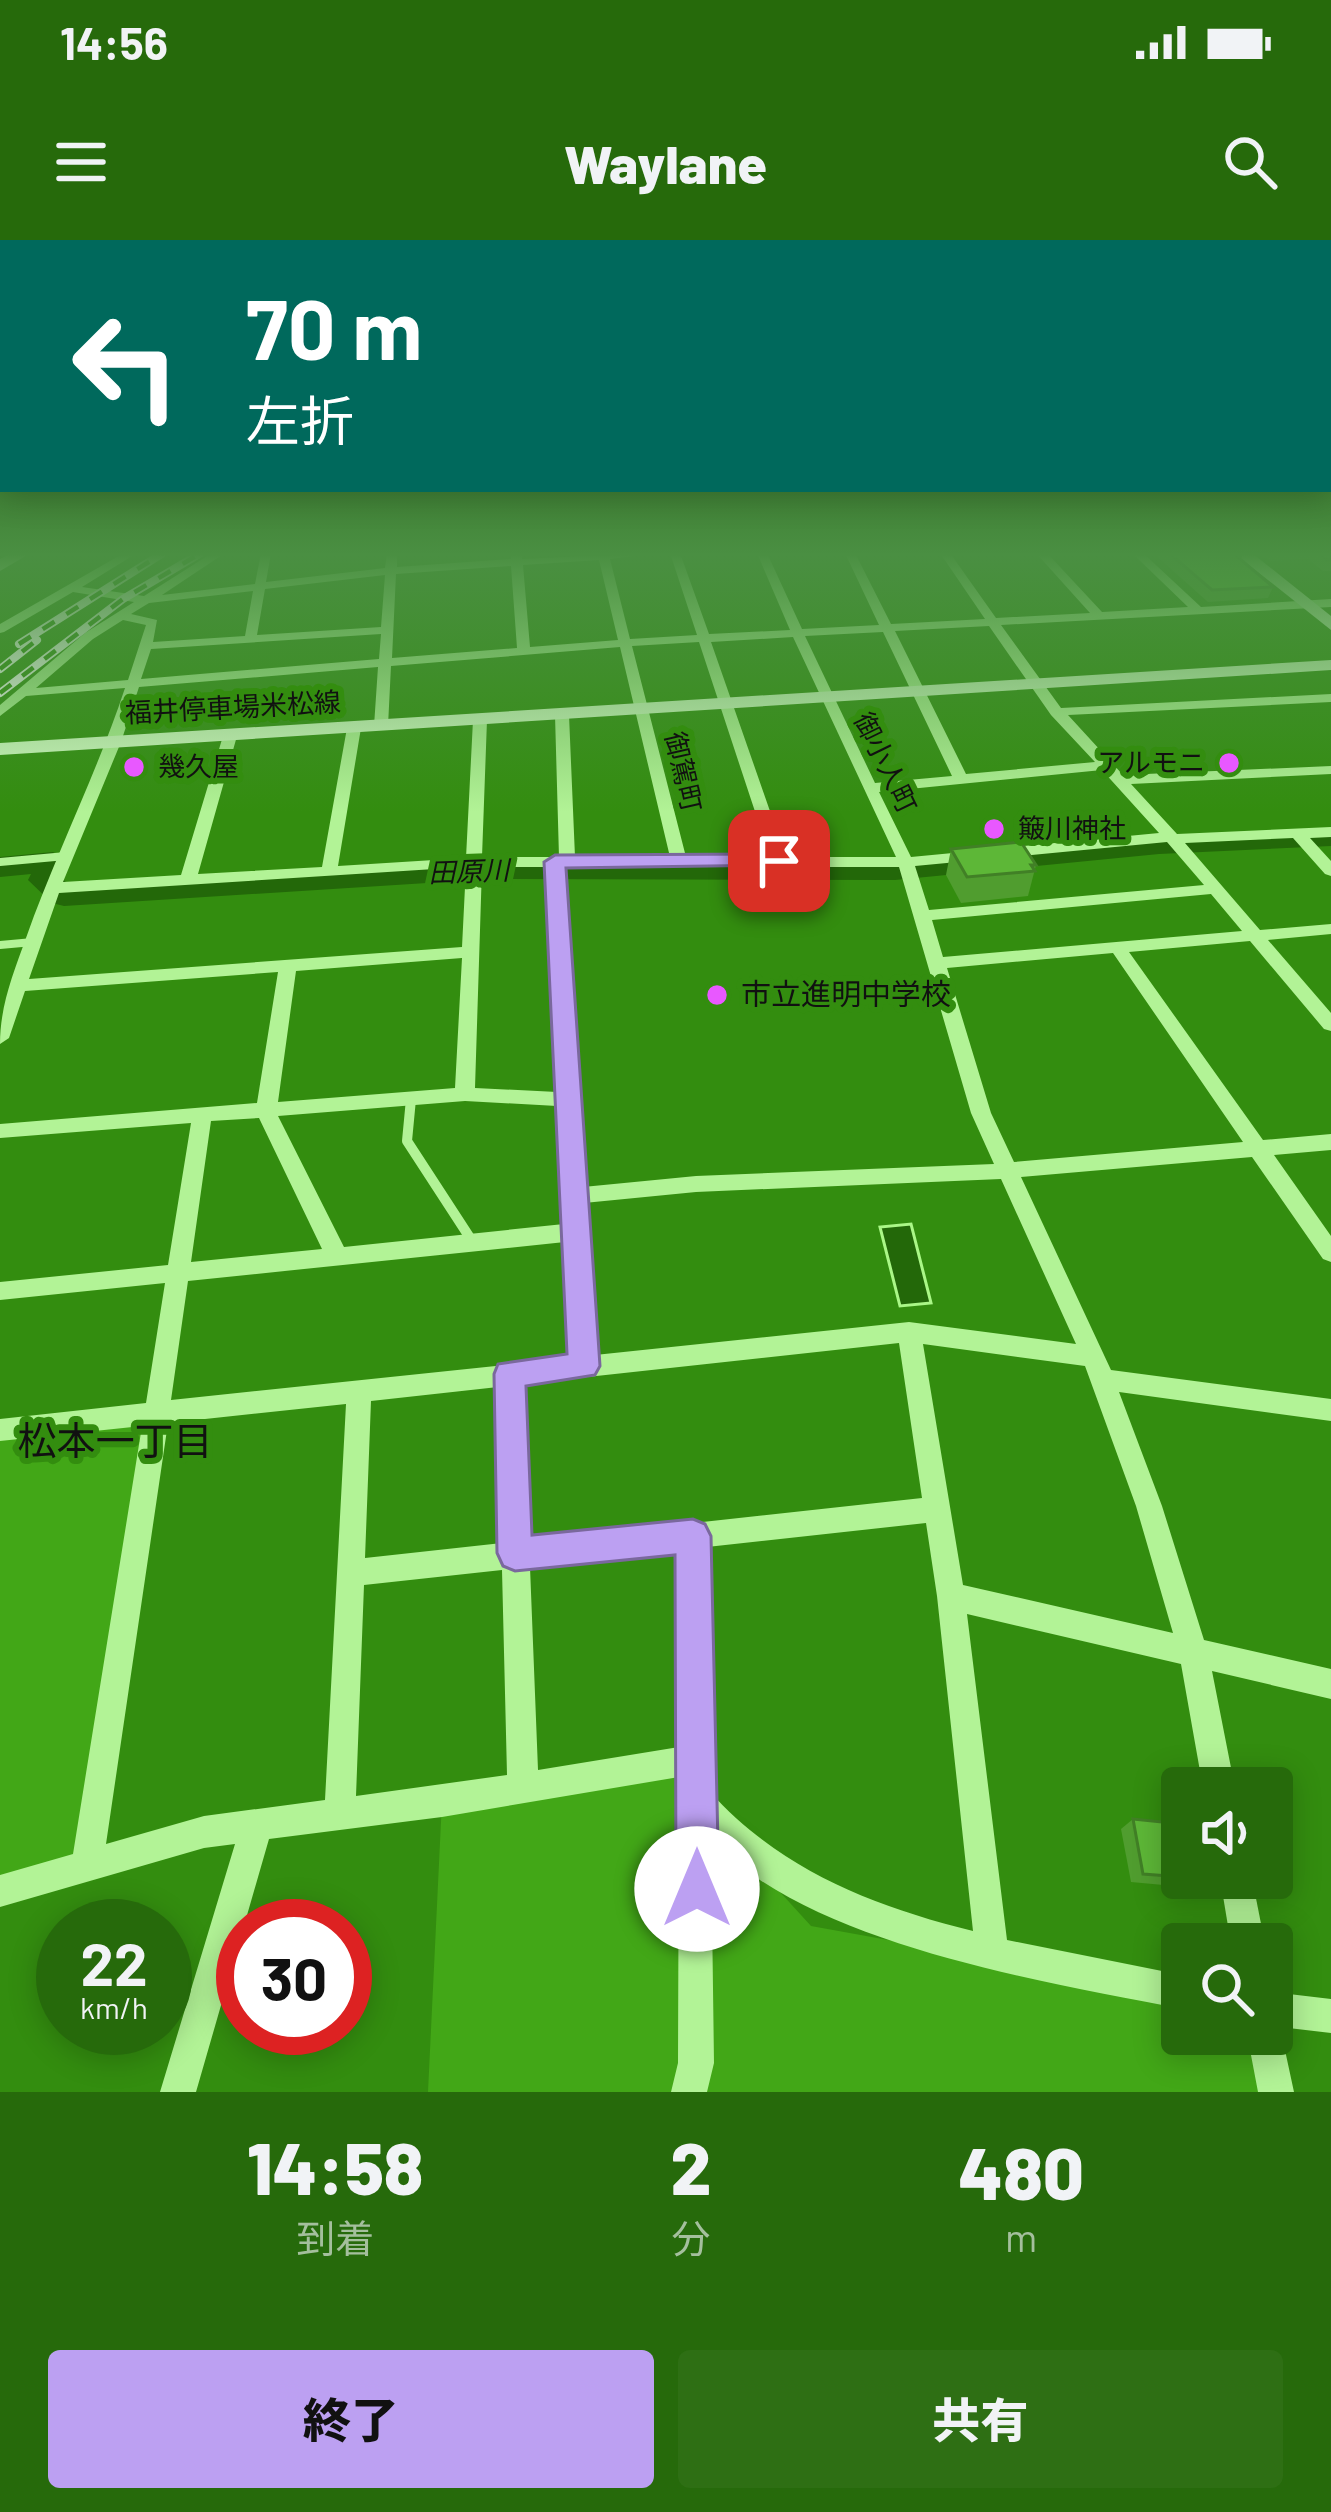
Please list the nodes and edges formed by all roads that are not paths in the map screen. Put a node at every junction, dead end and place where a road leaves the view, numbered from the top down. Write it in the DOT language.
graph roads {
  1 [pos="88,639"];
  2 [pos="148,639"];
  3 [pos="258,639"];
  4 [pos="387,639"];
  5 [pos="523,639"];
  6 [pos="622,639"];
  7 [pos="681,639"];
  8 [pos="704,639"];
  9 [pos="800,639"];
  10 [pos="892,639"];
  11 [pos="1004,639"];
  12 [pos="250,640"];
  13 [pos="623,643"];
  14 [pos="146,646"];
  15 [pos="524,651"];
  16 [pos="386,665"];
  17 [pos="1331,665"];
  18 [pos="1033,681"];
  19 [pos="134,686"];
  20 [pos="918,691"];
  21 [pos="19,693"];
  22 [pos="1331,698"];
  23 [pos="826,699"];
  24 [pos="727,705"];
  25 [pos="644,710"];
  26 [pos="0,712"];
  27 [pos="1056,712"];
  28 [pos="562,716"];
  29 [pos="480,720"];
  30 [pos="381,726"];
  31 [pos="355,728"];
  32 [pos="230,736"];
  33 [pos="114,742"];
  34 [pos="0,749"];
  35 [pos="1104,764"];
  36 [pos="1327,774"];
  37 [pos="1119,780"];
  38 [pos="962,781"];
  39 [pos="871,788"];
  40 [pos="1331,832"];
  41 [pos="1297,833"];
  42 [pos="1172,838"];
  43 [pos="66,856"];
  44 [pos="679,861"];
  45 [pos="779,861"];
  46 [pos="0,862"];
  47 [pos="476,862"];
  48 [pos="561,862"];
  49 [pos="906,862"];
  50 [pos="1331,871"];
  51 [pos="329,872"];
  52 [pos="188,880"];
  53 [pos="52,888"];
  54 [pos="1217,889"];
  55 [pos="924,916"];
  56 [pos="1331,929"];
  57 [pos="1257,937"];
  58 [pos="33,942"];
  59 [pos="0,945"];
  60 [pos="1118,947"];
  61 [pos="470,952"];
  62 [pos="939,963"];
  63 [pos="287,966"];
  64 [pos="18,986"];
  65 [pos="1331,1024"];
  66 [pos="0,1038"];
  67 [pos="465,1094"];
  68 [pos="411,1099"];
  69 [pos="567,1100"];
  70 [pos="266,1112"];
  71 [pos="202,1117"];
  72 [pos="0,1131"];
  73 [pos="1331,1142"];
  74 [pos="1255,1147"];
  75 [pos="1006,1172"];
  76 [pos="572,1196"];
  77 [pos="574,1232"];
  78 [pos="473,1244"];
  79 [pos="1331,1253"];
  80 [pos="338,1258"];
  81 [pos="176,1271"];
  82 [pos="0,1291"];
  83 [pos="909,1332"];
  84 [pos="584,1366"];
  85 [pos="1098,1368"];
  86 [pos="510,1374"];
  87 [pos="359,1390"];
  88 [pos="159,1410"];
  89 [pos="1331,1410"];
  90 [pos="0,1430"];
  91 [pos="937,1509"];
  92 [pos="693,1536"];
  93 [pos="515,1553"];
  94 [pos="351,1573"];
  95 [pos="950,1596"];
  96 [pos="1194,1655"];
  97 [pos="1331,1684"];
  98 [pos="697,1759"];
  99 [pos="1215,1767"];
  100 [pos="523,1788"];
  101 [pos="698,1802"];
  102 [pos="340,1814"];
  103 [pos="257,1825"];
  104 [pos="87,1866"];
  105 [pos="0,1891"];
  106 [pos="992,1953"];
  107 [pos="1161,1988"];
  108 [pos="1293,2011"];
  109 [pos="1331,2016"];
  110 [pos="1269,2055"];
  111 [pos="178,2092"];
  112 [pos="689,2092"];
  113 [pos="1276,2092"];
  1 -- 21 [label="street"];
  2 -- 14 [label="street"];
  3 -- 12 [label="street"];
  4 -- 16 [label="street"];
  5 -- 15 [label="street"];
  6 -- 13 [label="street, 御駕町"];
  7 -- 13 [label="street"];
  8 -- 24 [label="street"];
  9 -- 23 [label="street, 御小人町"];
  10 -- 20 [label="street"];
  11 -- 18 [label="street"];
  12 -- 14 [label="street"];
  13 -- 15 [label="street"];
  13 -- 25 [label="street, 御駕町"];
  14 -- 19 [label="street"];
  15 -- 16 [label="street"];
  16 -- 19 [label="street"];
  16 -- 30 [label="street"];
  17 -- 18 [label="main road, 福井停車場米松線"];
  18 -- 20 [label="main road, 福井停車場米松線"];
  18 -- 27 [label="street"];
  19 -- 21 [label="street"];
  19 -- 33 [label="street"];
  20 -- 23 [label="main road, 福井停車場米松線"];
  20 -- 38 [label="street"];
  21 -- 26 [label="street"];
  22 -- 27 [label="street"];
  23 -- 24 [label="main road, 福井停車場米松線"];
  23 -- 39 [label="street, 御小人町"];
  24 -- 25 [label="main road, 福井停車場米松線"];
  24 -- 45 [label="street"];
  25 -- 28 [label="main road, 福井停車場米松線"];
  25 -- 44 [label="street, 御駕町"];
  27 -- 35 [label="street"];
  28 -- 29 [label="main road, 福井停車場米松線"];
  28 -- 48 [label="street"];
  29 -- 30 [label="main road, 福井停車場米松線"];
  29 -- 47 [label="street"];
  30 -- 31 [label="main road, 福井停車場米松線"];
  31 -- 32 [label="main road, 福井停車場米松線"];
  31 -- 51 [label="street"];
  32 -- 33 [label="main road, 福井停車場米松線"];
  32 -- 52 [label="street"];
  33 -- 34 [label="main road, 福井停車場米松線"];
  33 -- 43 [label="street"];
  35 -- 37 [label="street"];
  35 -- 38 [label="street"];
  36 -- 37 [label="street"];
  37 -- 42 [label="street"];
  38 -- 39 [label="street"];
  39 -- 49 [label="street, 御小人町"];
  40 -- 41 [label="street"];
  41 -- 42 [label="street"];
  41 -- 50 [label="street"];
  42 -- 49 [label="street"];
  42 -- 54 [label="street"];
  43 -- 46 [label="lane"];
  43 -- 53 [label="street"];
  44 -- 45 [label="street"];
  44 -- 48 [label="street"];
  45 -- 49 [label="street"];
  47 -- 48 [label="street"];
  47 -- 51 [label="street"];
  47 -- 61 [label="street"];
  48 -- 69 [label="street"];
  49 -- 55 [label="street, 御小人町"];
  51 -- 52 [label="street"];
  52 -- 53 [label="street"];
  53 -- 58 [label="street"];
  54 -- 55 [label="street"];
  54 -- 57 [label="street"];
  55 -- 62 [label="street, 御小人町"];
  56 -- 57 [label="street"];
  57 -- 60 [label="street"];
  57 -- 65 [label="street"];
  58 -- 59 [label="lane"];
  58 -- 64 [label="street"];
  60 -- 62 [label="street"];
  60 -- 74 [label="street"];
  61 -- 63 [label="street"];
  61 -- 67 [label="street"];
  62 -- 75 [label="street, 御小人町"];
  63 -- 64 [label="street"];
  63 -- 70 [label="street"];
  64 -- 66 [label="street"];
  67 -- 68 [label="street"];
  67 -- 69 [label="street"];
  68 -- 70 [label="street"];
  68 -- 78 [label="lane"];
  69 -- 76 [label="street"];
  70 -- 71 [label="street"];
  70 -- 80 [label="street"];
  71 -- 72 [label="street"];
  71 -- 81 [label="street"];
  73 -- 74 [label="street"];
  74 -- 75 [label="street"];
  74 -- 79 [label="street"];
  75 -- 76 [label="street"];
  75 -- 85 [label="street, 御小人町"];
  76 -- 77 [label="street"];
  77 -- 78 [label="street"];
  77 -- 84 [label="street"];
  78 -- 80 [label="street"];
  80 -- 81 [label="street"];
  81 -- 82 [label="street"];
  81 -- 88 [label="street"];
  83 -- 84 [label="street"];
  83 -- 85 [label="street"];
  83 -- 91 [label="street"];
  84 -- 86 [label="street"];
  85 -- 89 [label="street"];
  85 -- 96 [label="street, 御小人町"];
  86 -- 87 [label="street"];
  86 -- 93 [label="street"];
  87 -- 88 [label="street"];
  87 -- 94 [label="street"];
  88 -- 90 [label="street"];
  88 -- 104 [label="street"];
  91 -- 92 [label="street"];
  91 -- 95 [label="street"];
  92 -- 93 [label="street"];
  92 -- 98 [label="street"];
  93 -- 94 [label="street"];
  93 -- 100 [label="street"];
  94 -- 102 [label="street"];
  95 -- 96 [label="street"];
  95 -- 106 [label="street"];
  96 -- 97 [label="street"];
  96 -- 99 [label="street, 御小人町"];
  98 -- 100 [label="street"];
  98 -- 101 [label="street"];
  100 -- 102 [label="street"];
  101 -- 106 [label="street"];
  101 -- 112 [label="street"];
  102 -- 103 [label="street"];
  103 -- 104 [label="street"];
  103 -- 111 [label="street"];
  104 -- 105 [label="street"];
  106 -- 107 [label="street"];
  108 -- 109 [label="street"];
  110 -- 113 [label="street"];
}
